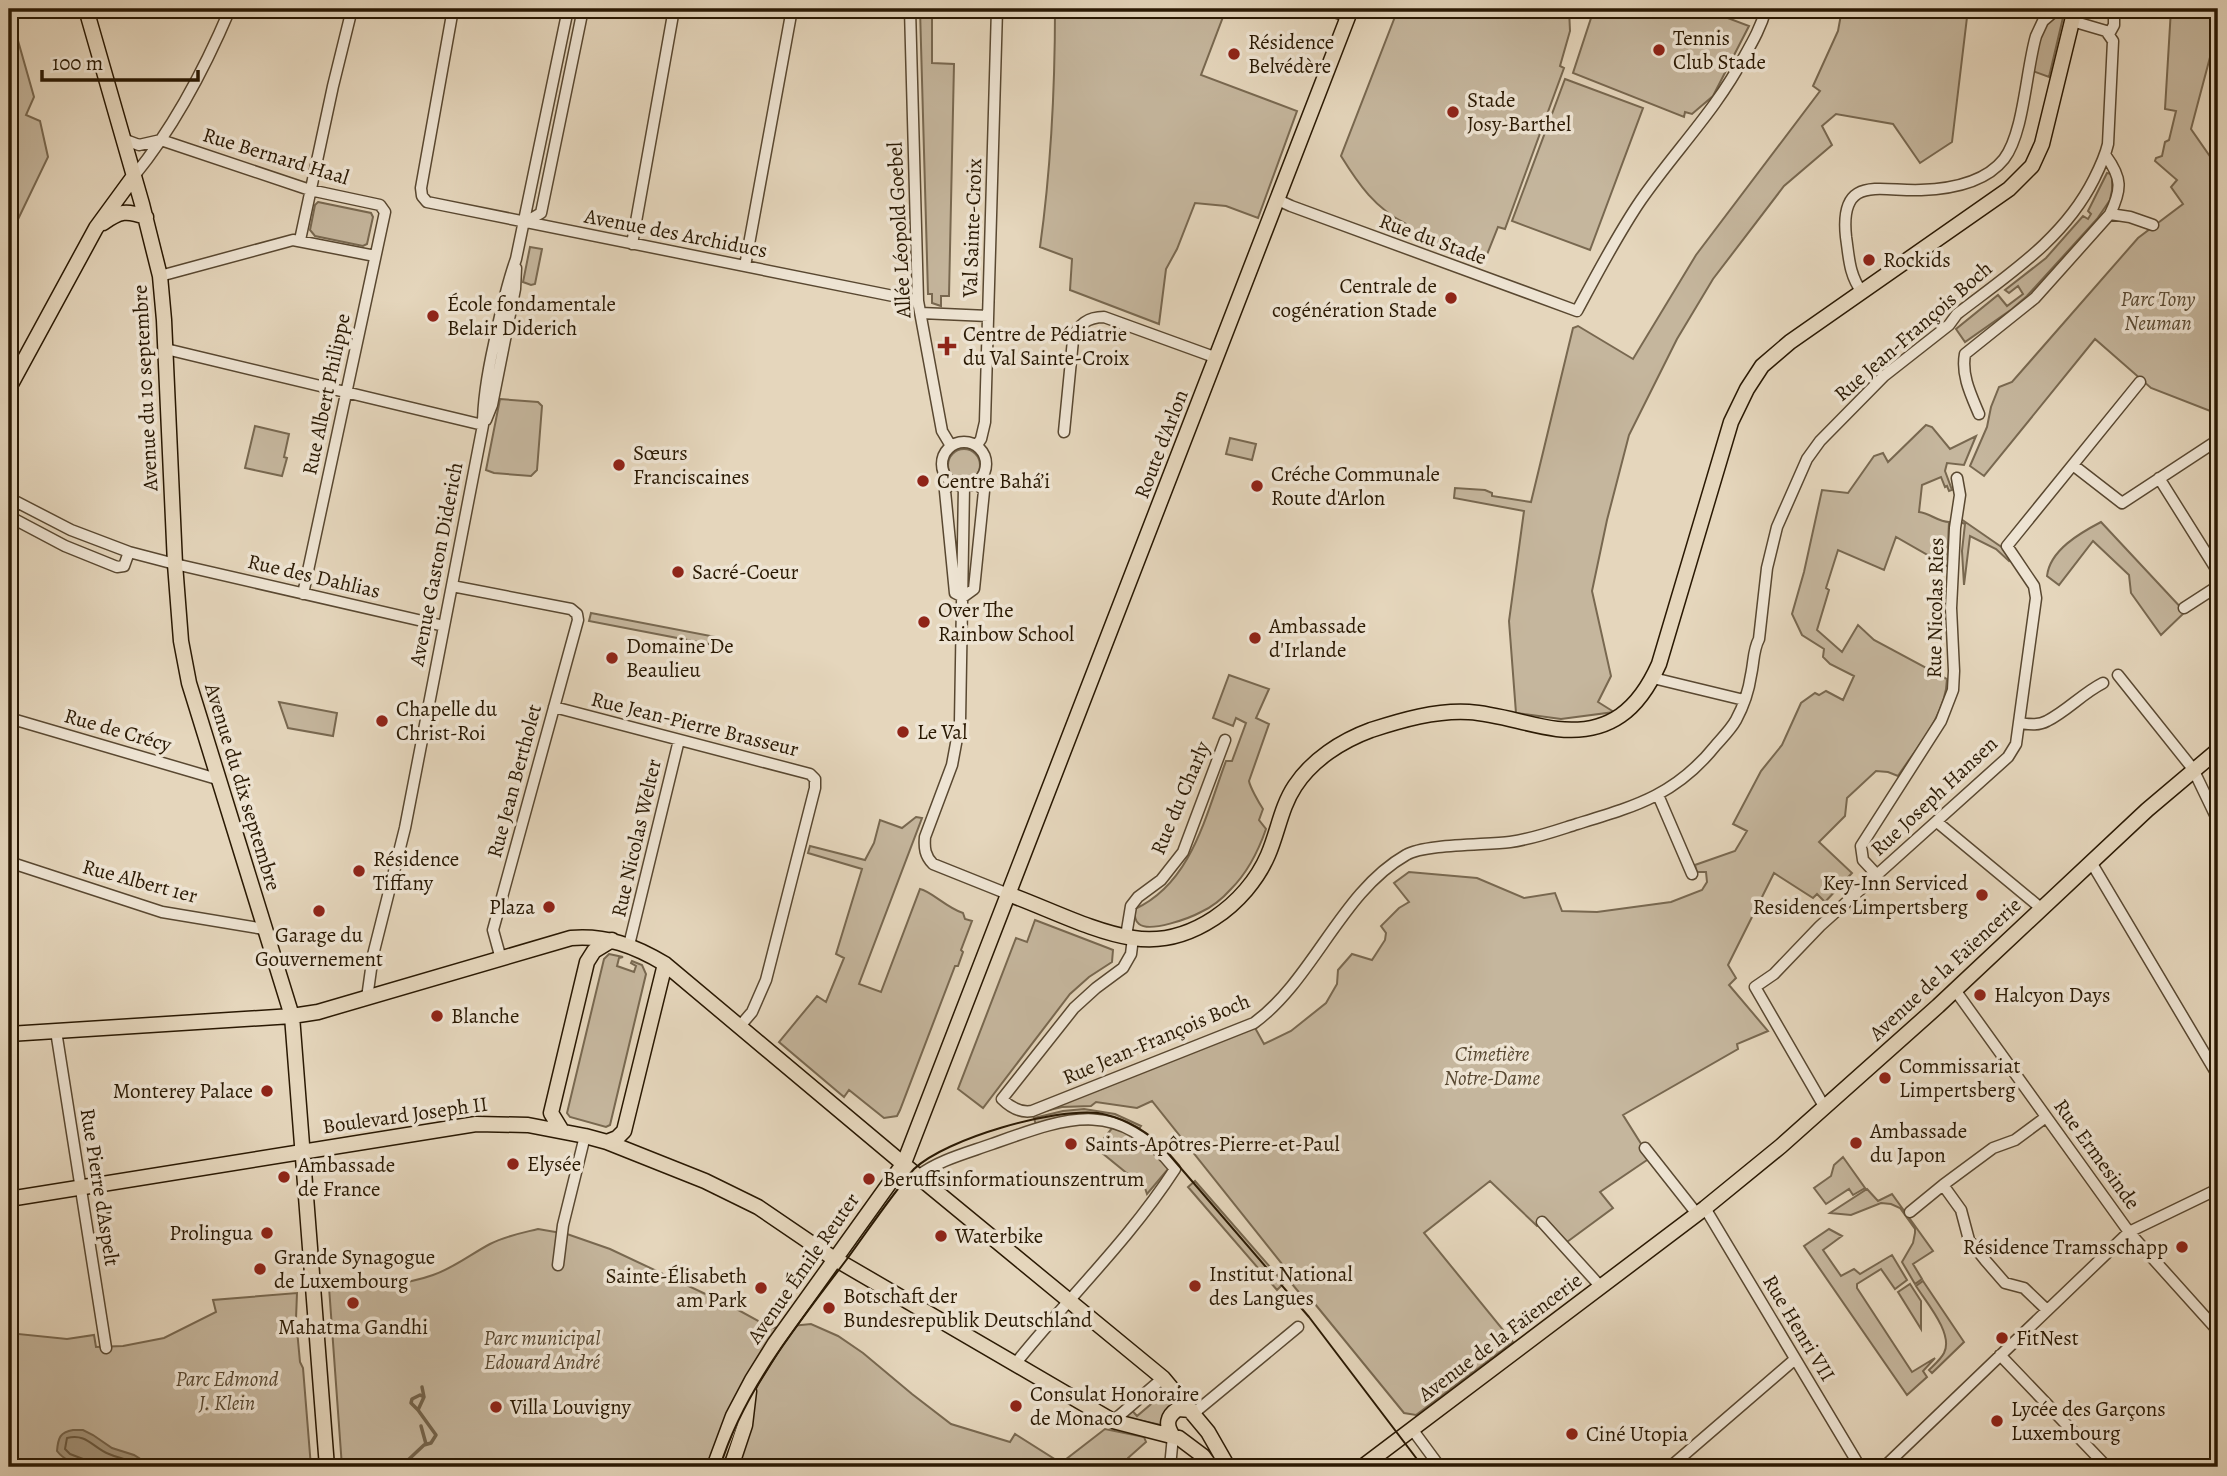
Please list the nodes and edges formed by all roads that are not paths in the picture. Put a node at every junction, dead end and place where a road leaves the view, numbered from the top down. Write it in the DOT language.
graph roads {
  1 [pos="86,9"];
  2 [pos="230,9"];
  3 [pos="352,9"];
  4 [pos="453,9"];
  5 [pos="568,9"];
  6 [pos="583,9"];
  7 [pos="674,9"];
  8 [pos="792,9"];
  9 [pos="910,9"];
  10 [pos="998,9"];
  11 [pos="1326,9"];
  12 [pos="1766,9"];
  13 [pos="2057,9"];
  14 [pos="2114,9"];
  15 [pos="1349,13"];
  16 [pos="2074,15"];
  17 [pos="2109,34"];
  18 [pos="559,53"];
  19 [pos="573,55"];
  20 [pos="123,139"];
  21 [pos="541,139"];
  22 [pos="162,140"];
  23 [pos="556,142"];
  24 [pos="2106,156"];
  25 [pos="134,176"];
  26 [pos="310,190"];
  27 [pos="1278,200"];
  28 [pos="380,205"];
  29 [pos="2110,214"];
  30 [pos="146,217"];
  31 [pos="524,223"];
  32 [pos="2153,226"];
  33 [pos="96,228"];
  34 [pos="300,240"];
  35 [pos="632,244"];
  36 [pos="375,256"];
  37 [pos="745,266"];
  38 [pos="160,276"];
  39 [pos="1861,292"];
  40 [pos="918,301"];
  41 [pos="921,313"];
  42 [pos="988,316"];
  43 [pos="166,349"];
  44 [pos="1217,358"];
  45 [pos="2140,382"];
  46 [pos="9,388"];
  47 [pos="346,393"];
  48 [pos="1979,414"];
  49 [pos="483,425"];
  50 [pos="1064,432"];
  51 [pos="2218,440"];
  52 [pos="977,445"];
  53 [pos="951,446"];
  54 [pos="2073,465"];
  55 [pos="1957,478"];
  56 [pos="2160,478"];
  57 [pos="951,481"];
  58 [pos="976,482"];
  59 [pos="964,486"];
  60 [pos="12,500"];
  61 [pos="129,552"];
  62 [pos="175,564"];
  63 [pos="2218,572"];
  64 [pos="452,586"];
  65 [pos="2218,586"];
  66 [pos="303,594"];
  67 [pos="963,597"];
  68 [pos="2184,608"];
  69 [pos="444,626"];
  70 [pos="2118,675"];
  71 [pos="1653,678"];
  72 [pos="2103,683"];
  73 [pos="1744,700"];
  74 [pos="554,707"];
  75 [pos="9,718"];
  76 [pos="2019,723"];
  77 [pos="679,740"];
  78 [pos="1225,740"];
  79 [pos="2218,750"];
  80 [pos="2193,769"];
  81 [pos="217,779"];
  82 [pos="1658,795"];
  83 [pos="2218,821"];
  84 [pos="1937,822"];
  85 [pos="9,862"];
  86 [pos="2091,862"];
  87 [pos="1692,874"];
  88 [pos="1877,875"];
  89 [pos="1008,894"];
  90 [pos="2042,909"];
  91 [pos="264,929"];
  92 [pos="1129,937"];
  93 [pos="612,940"];
  94 [pos="629,945"];
  95 [pos="501,958"];
  96 [pos="665,964"];
  97 [pos="1955,990"];
  98 [pos="367,998"];
  99 [pos="292,1016"];
  100 [pos="740,1026"];
  101 [pos="57,1031"];
  102 [pos="9,1034"];
  103 [pos="2218,1076"];
  104 [pos="1002,1099"];
  105 [pos="1825,1108"];
  106 [pos="2046,1117"];
  107 [pos="562,1131"];
  108 [pos="584,1136"];
  109 [pos="607,1142"];
  110 [pos="1645,1148"];
  111 [pos="303,1151"];
  112 [pos="904,1163"];
  113 [pos="918,1176"];
  114 [pos="1943,1185"];
  115 [pos="81,1187"];
  116 [pos="2218,1189"];
  117 [pos="9,1199"];
  118 [pos="1701,1211"];
  119 [pos="1910,1212"];
  120 [pos="1542,1222"];
  121 [pos="2129,1233"];
  122 [pos="835,1259"];
  123 [pos="558,1265"];
  124 [pos="1601,1287"];
  125 [pos="1074,1296"];
  126 [pos="2047,1310"];
  127 [pos="1298,1326"];
  128 [pos="2218,1331"];
  129 [pos="106,1348"];
  130 [pos="2000,1355"];
  131 [pos="1794,1360"];
  132 [pos="1015,1364"];
  133 [pos="1163,1378"];
  134 [pos="752,1380"];
  135 [pos="1194,1413"];
  136 [pos="1113,1421"];
  137 [pos="1412,1429"];
  138 [pos="1176,1437"];
  139 [pos="327,1467"];
  140 [pos="714,1467"];
  141 [pos="731,1467"];
  142 [pos="1170,1467"];
  143 [pos="1211,1467"];
  144 [pos="1228,1467"];
  145 [pos="1362,1467"];
  146 [pos="1440,1467"];
  147 [pos="1670,1467"];
  148 [pos="1860,1467"];
  149 [pos="1884,1467"];
  150 [pos="2107,1467"];
  1 -- 20 [label="main road, Avenue du 10 septembre"];
  2 -- 22 [label="street"];
  3 -- 26 [label="street"];
  4 -- 31 [label="street, Avenue des Archiducs"];
  5 -- 18 [label="street, Avenue Gaston Diderich"];
  6 -- 19 [label="street, Avenue Gaston Diderich"];
  7 -- 35 [label="street"];
  8 -- 37 [label="street"];
  9 -- 40 [label="street, Allée Léopold Goebel"];
  10 -- 42 [label="street, Val Sainte-Croix"];
  11 -- 15 [label="street"];
  12 -- 27 [label="street, Rue du Stade"];
  13 -- 39 [label="street"];
  14 -- 17 [label="street, Rue Jean-François Boch"];
  15 -- 27 [label="main road, Route d'Arlon"];
  16 -- 17 [label="street"];
  16 -- 39 [label="main road"];
  17 -- 24 [label="street, Rue Jean-François Boch"];
  18 -- 19 [label="street"];
  18 -- 21 [label="street, Avenue Gaston Diderich"];
  19 -- 23 [label="street, Avenue Gaston Diderich"];
  20 -- 22 [label="street"];
  20 -- 25 [label="main road, Avenue du 10 septembre"];
  21 -- 23 [label="street"];
  21 -- 31 [label="street, Avenue Gaston Diderich"];
  22 -- 25 [label="street"];
  22 -- 26 [label="street, Rue Bernard Haal"];
  23 -- 31 [label="street, Avenue Gaston Diderich"];
  24 -- 29 [label="street"];
  24 -- 73 [label="street, Rue Jean-François Boch"];
  25 -- 30 [label="main road, Avenue du 10 septembre"];
  25 -- 33 [label="main road"];
  26 -- 28 [label="street, Rue Bernard Haal"];
  26 -- 34 [label="street"];
  27 -- 44 [label="main road, Route d'Arlon"];
  28 -- 36 [label="street, Rue Albert Philippe"];
  29 -- 32 [label="street"];
  29 -- 48 [label="street"];
  30 -- 33 [label="main road"];
  30 -- 38 [label="main road, Avenue du 10 septembre"];
  31 -- 35 [label="street, Avenue des Archiducs"];
  31 -- 49 [label="street, Avenue Gaston Diderich"];
  33 -- 46 [label="main road"];
  34 -- 36 [label="street"];
  34 -- 38 [label="street"];
  35 -- 37 [label="street, Avenue des Archiducs"];
  36 -- 47 [label="street, Rue Albert Philippe"];
  37 -- 40 [label="street, Avenue des Archiducs"];
  38 -- 43 [label="main road, Avenue du 10 septembre"];
  39 -- 71 [label="main road"];
  40 -- 41 [label="street, Allée Léopold Goebel"];
  41 -- 42 [label="street"];
  41 -- 53 [label="street, Allée Léopold Goebel"];
  42 -- 52 [label="street, Val Sainte-Croix"];
  43 -- 47 [label="street"];
  43 -- 62 [label="main road, Avenue du 10 septembre"];
  44 -- 50 [label="street"];
  44 -- 89 [label="main road, Route d'Arlon"];
  45 -- 54 [label="street"];
  47 -- 49 [label="street"];
  47 -- 66 [label="street, Rue Albert Philippe"];
  49 -- 64 [label="street, Avenue Gaston Diderich"];
  51 -- 56 [label="street"];
  52 -- 53 [label="street"];
  52 -- 58 [label="street, Val Sainte-Croix"];
  53 -- 57 [label="street, Val Sainte-Croix"];
  54 -- 56 [label="street"];
  54 -- 76 [label="street, Rue Joseph Hansen"];
  55 -- 88 [label="street, Rue Nicolas Ries"];
  56 -- 63 [label="street"];
  57 -- 59 [label="street"];
  57 -- 67 [label="street, Val Sainte-Croix"];
  58 -- 59 [label="street"];
  58 -- 67 [label="street, Val Sainte-Croix"];
  59 -- 67 [label="street, Val Sainte-Croix"];
  60 -- 61 [label="street, Rue des Dahlias"];
  60 -- 61 [label="street"];
  61 -- 62 [label="street, Rue des Dahlias"];
  62 -- 66 [label="street, Rue des Dahlias"];
  62 -- 81 [label="main road, Avenue du dix septembre"];
  64 -- 69 [label="street, Avenue Gaston Diderich"];
  64 -- 74 [label="street, Rue Jean Bertholet"];
  65 -- 68 [label="street"];
  66 -- 69 [label="street, Rue des Dahlias"];
  67 -- 89 [label="street, Val Sainte-Croix"];
  69 -- 98 [label="street, Avenue Gaston Diderich"];
  70 -- 80 [label="street"];
  71 -- 73 [label="street"];
  71 -- 92 [label="main road"];
  72 -- 76 [label="street"];
  73 -- 82 [label="street, Rue Jean-François Boch"];
  74 -- 77 [label="street, Rue Jean-Pierre Brasseur"];
  74 -- 95 [label="street, Rue Jean Bertholet"];
  75 -- 81 [label="street, Rue de Crécy"];
  76 -- 84 [label="street, Rue Joseph Hansen"];
  77 -- 94 [label="street, Rue Nicolas Welter"];
  77 -- 100 [label="street, Rue Jean-Pierre Brasseur"];
  78 -- 92 [label="street, Rue du Charly"];
  79 -- 80 [label="main road, Avenue de la Faïencerie"];
  80 -- 83 [label="street"];
  80 -- 86 [label="main road, Avenue de la Faïencerie"];
  81 -- 91 [label="main road, Avenue du dix septembre"];
  82 -- 87 [label="street"];
  82 -- 104 [label="street, Rue Jean-François Boch"];
  84 -- 88 [label="street, Rue Joseph Hansen"];
  84 -- 90 [label="street"];
  85 -- 91 [label="street, Rue Albert 1er"];
  86 -- 90 [label="main road, Avenue de la Faïencerie"];
  86 -- 103 [label="street"];
  88 -- 105 [label="street, Rue Joseph Hansen"];
  89 -- 92 [label="main road"];
  89 -- 112 [label="main road, Route d'Arlon"];
  90 -- 97 [label="main road, Avenue de la Faïencerie"];
  91 -- 99 [label="main road, Avenue du dix septembre"];
  92 -- 104 [label="street, Rue du Charly"];
  93 -- 94 [label="main road"];
  93 -- 95 [label="main road"];
  93 -- 107 [label="main road"];
  94 -- 96 [label="main road"];
  95 -- 98 [label="main road"];
  96 -- 100 [label="main road"];
  96 -- 109 [label="main road"];
  97 -- 105 [label="main road, Avenue de la Faïencerie"];
  97 -- 106 [label="street, Rue Ermesinde"];
  98 -- 99 [label="main road"];
  99 -- 101 [label="main road"];
  99 -- 111 [label="main road, Avenue du dix septembre"];
  100 -- 112 [label="main road"];
  101 -- 102 [label="main road"];
  101 -- 115 [label="street, Rue Pierre d'Aspelt"];
  105 -- 118 [label="main road, Avenue de la Faïencerie"];
  106 -- 114 [label="street"];
  106 -- 121 [label="street, Rue Ermesinde"];
  107 -- 108 [label="main road, Boulevard Joseph II"];
  107 -- 111 [label="main road, Boulevard Joseph II"];
  108 -- 109 [label="main road, Boulevard Joseph II"];
  108 -- 123 [label="street"];
  109 -- 122 [label="main road, Boulevard Joseph II"];
  110 -- 118 [label="street"];
  111 -- 115 [label="main road, Boulevard Joseph II"];
  111 -- 139 [label="main road, Avenue du dix septembre"];
  112 -- 113 [label="main road"];
  112 -- 122 [label="main road, Avenue Émile Reuter"];
  113 -- 125 [label="main road"];
  113 -- 125 [label="street"];
  114 -- 119 [label="street"];
  114 -- 126 [label="street"];
  115 -- 117 [label="main road, Boulevard Joseph II"];
  115 -- 129 [label="street, Rue Pierre d'Aspelt"];
  116 -- 121 [label="street"];
  118 -- 124 [label="main road, Avenue de la Faïencerie"];
  118 -- 131 [label="street, Rue Henri VII"];
  120 -- 124 [label="street"];
  121 -- 126 [label="street"];
  121 -- 128 [label="street, Rue Ermesinde"];
  122 -- 132 [label="main road, Boulevard Joseph II"];
  122 -- 134 [label="main road, Avenue Émile Reuter"];
  124 -- 137 [label="main road, Avenue de la Faïencerie"];
  125 -- 132 [label="street"];
  125 -- 133 [label="main road"];
  126 -- 130 [label="street"];
  127 -- 135 [label="street"];
  130 -- 149 [label="street"];
  130 -- 150 [label="street"];
  131 -- 147 [label="street"];
  131 -- 148 [label="street, Rue Henri VII"];
  132 -- 136 [label="main road, Boulevard Joseph II"];
  133 -- 135 [label="main road"];
  133 -- 136 [label="street"];
  134 -- 140 [label="main road, Avenue Émile Reuter"];
  134 -- 141 [label="main road, Avenue Émile Reuter"];
  135 -- 138 [label="main road"];
  135 -- 138 [label="main road"];
  135 -- 144 [label="main road"];
  136 -- 138 [label="main road, Boulevard Joseph II"];
  137 -- 145 [label="main road, Avenue de la Faïencerie"];
  137 -- 146 [label="street"];
  138 -- 142 [label="street"];
  138 -- 143 [label="main road, Boulevard Joseph II"];
}
